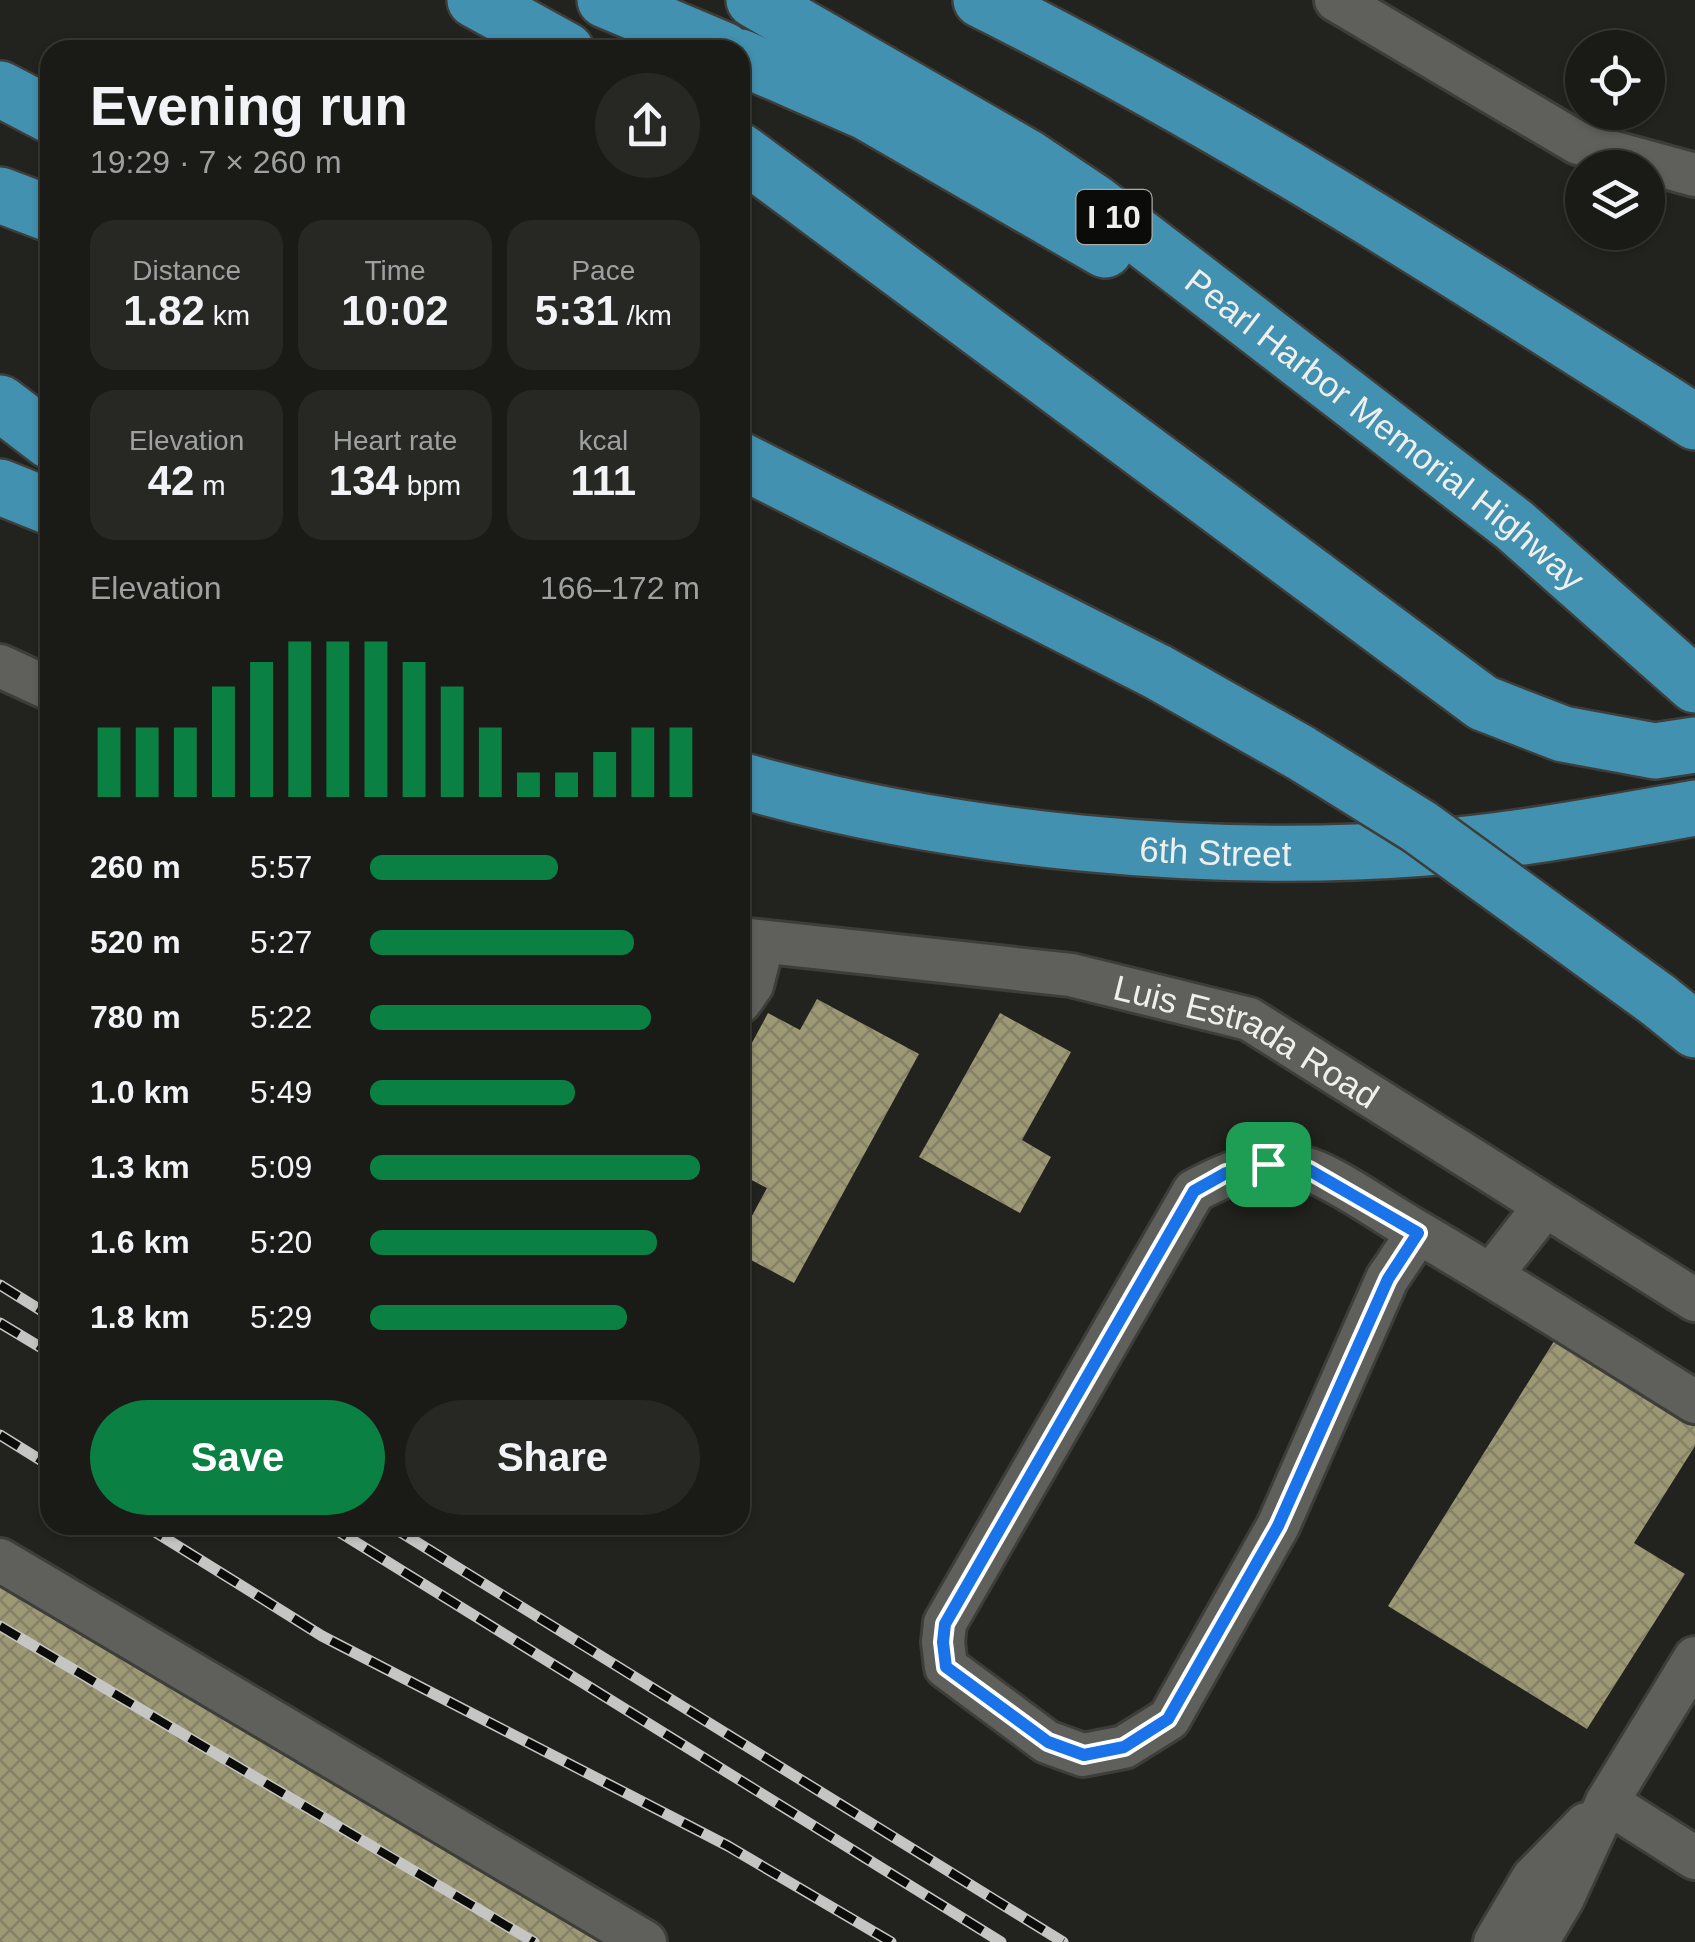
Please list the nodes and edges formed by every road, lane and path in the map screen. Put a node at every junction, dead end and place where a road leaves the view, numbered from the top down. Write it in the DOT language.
graph roads {
  1 [pos="475,0"];
  2 [pos="605,0"];
  3 [pos="754,0"];
  4 [pos="980,0"];
  5 [pos="1336,0"];
  6 [pos="548,40"];
  7 [pos="700,40"];
  8 [pos="750,61"];
  9 [pos="0,90"];
  10 [pos="40,110"];
  11 [pos="750,158"];
  12 [pos="1695,175"];
  13 [pos="0,195"];
  14 [pos="40,210"];
  15 [pos="0,403"];
  16 [pos="1695,422"];
  17 [pos="40,433"];
  18 [pos="750,466"];
  19 [pos="1446,474"];
  20 [pos="0,487"];
  21 [pos="40,503"];
  22 [pos="0,666"];
  23 [pos="40,684"];
  24 [pos="1695,685"];
  25 [pos="1695,746"];
  26 [pos="750,783"];
  27 [pos="1695,808"];
  28 [pos="752,941"];
  29 [pos="750,987"];
  30 [pos="1676,1015"];
  31 [pos="1545,1206"];
  32 [pos="1418,1233"];
  33 [pos="1492,1275"];
  34 [pos="1695,1300"];
  35 [pos="1695,1402"];
  36 [pos="0,1560"];
  37 [pos="1695,1658"];
  38 [pos="1607,1802"];
  39 [pos="1695,1858"];
  40 [pos="645,1942"];
  41 [pos="1495,1942"];
  42 [pos="1537,1942"];
  1 -- 6 [label="highway"];
  2 -- 7 [label="highway"];
  3 -- 19 [label="highway, Pearl Harbor Memorial Highway / I 10"];
  4 -- 16 [label="highway"];
  5 -- 12 [label="street"];
  8 -- 19 [label="highway"];
  9 -- 10 [label="highway"];
  11 -- 25 [label="highway"];
  13 -- 14 [label="highway"];
  15 -- 17 [label="highway"];
  18 -- 30 [label="highway, bridge"];
  19 -- 24 [label="highway, Pearl Harbor Memorial Highway / I 10"];
  20 -- 21 [label="highway"];
  22 -- 23 [label="street"];
  26 -- 27 [label="highway, 6th Street"];
  28 -- 29 [label="street"];
  28 -- 31 [label="street, Luis Estrada Road"];
  31 -- 33 [label="street"];
  31 -- 34 [label="street, Luis Estrada Road"];
  32 -- 32 [label="street"];
  32 -- 33 [label="street"];
  33 -- 35 [label="street"];
  36 -- 40 [label="street"];
  37 -- 38 [label="street"];
  38 -- 39 [label="street"];
  38 -- 41 [label="street"];
  38 -- 42 [label="street"];
}
